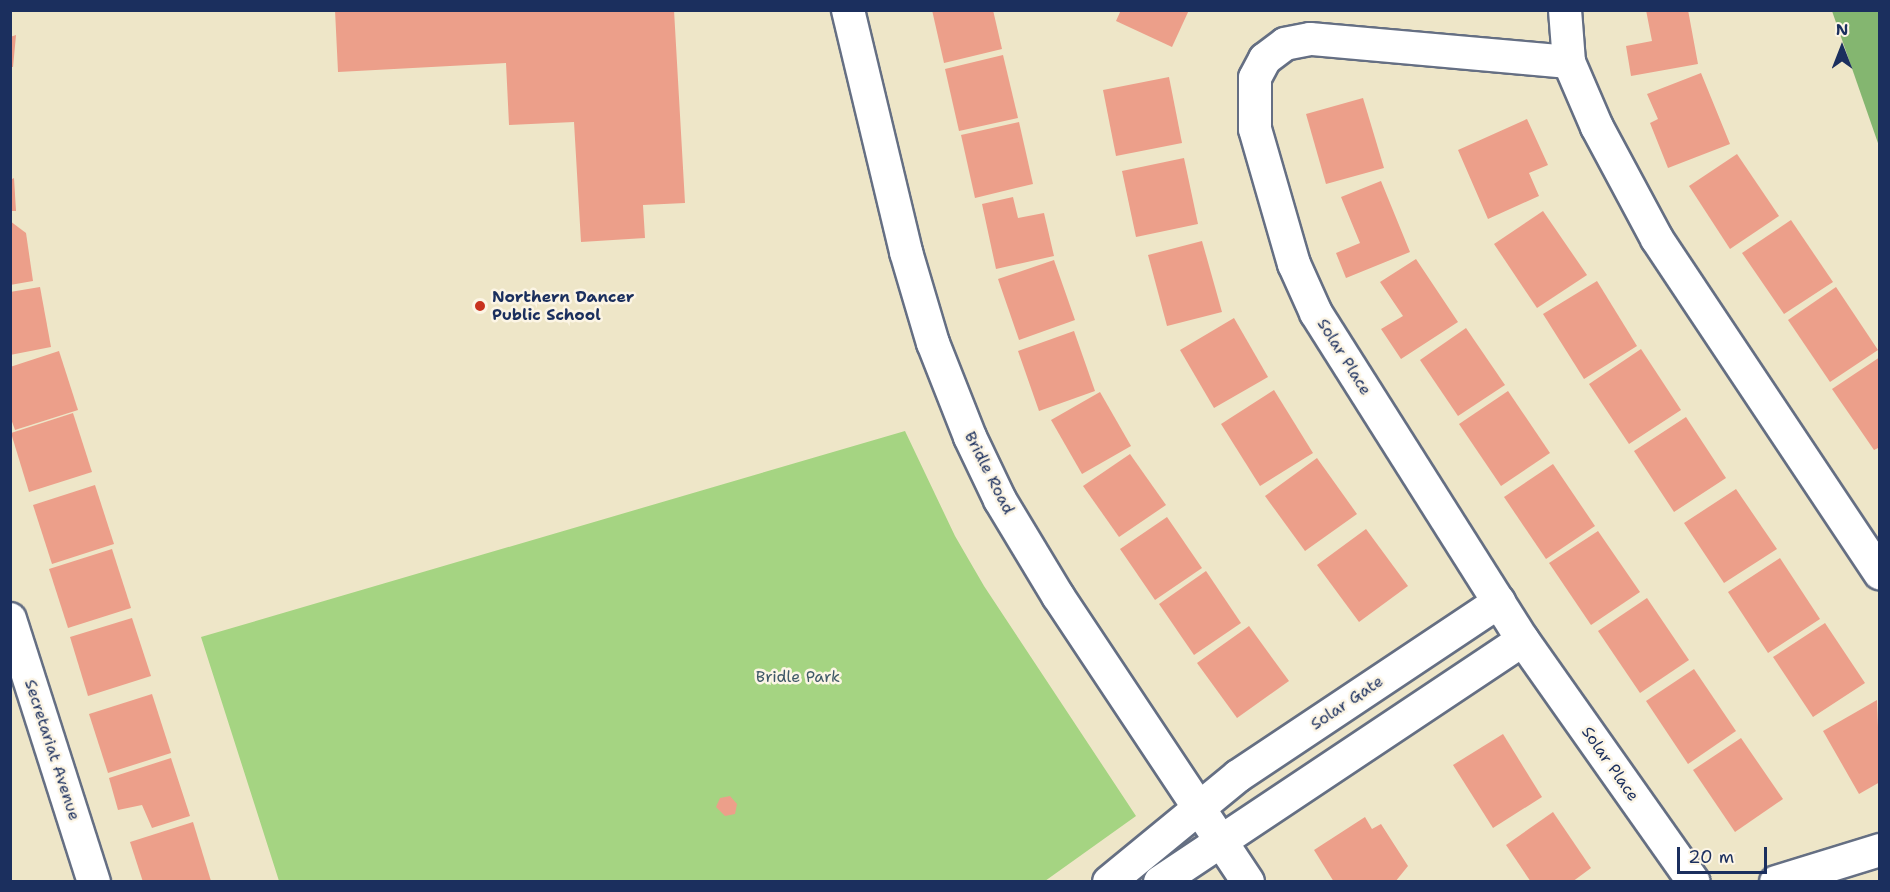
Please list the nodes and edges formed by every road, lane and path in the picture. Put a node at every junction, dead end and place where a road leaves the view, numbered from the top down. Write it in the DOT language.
graph roads {
  1 [pos="848,10"];
  2 [pos="1565,10"];
  3 [pos="1569,62"];
  4 [pos="1880,574"];
  5 [pos="1499,602"];
  6 [pos="10,619"];
  7 [pos="1523,640"];
  8 [pos="1197,807"];
  9 [pos="1221,841"];
  10 [pos="1880,850"];
  11 [pos="94,882"];
  12 [pos="1109,882"];
  13 [pos="1160,882"];
  14 [pos="1248,882"];
  15 [pos="1694,882"];
  16 [pos="1776,882"];
  1 -- 8 [label="street, Bridle Road"];
  2 -- 3 [label="street"];
  3 -- 4 [label="street"];
  3 -- 5 [label="street, Solar Place"];
  5 -- 7 [label="street, Solar Place"];
  5 -- 8 [label="street, Solar Gate"];
  6 -- 11 [label="street, Secretariat Avenue"];
  7 -- 9 [label="street"];
  7 -- 15 [label="street, Solar Place"];
  8 -- 9 [label="street, Bridle Road"];
  8 -- 12 [label="street, Solar Gate"];
  9 -- 13 [label="street"];
  9 -- 14 [label="street, Bridle Road"];
  10 -- 16 [label="street"];
}
